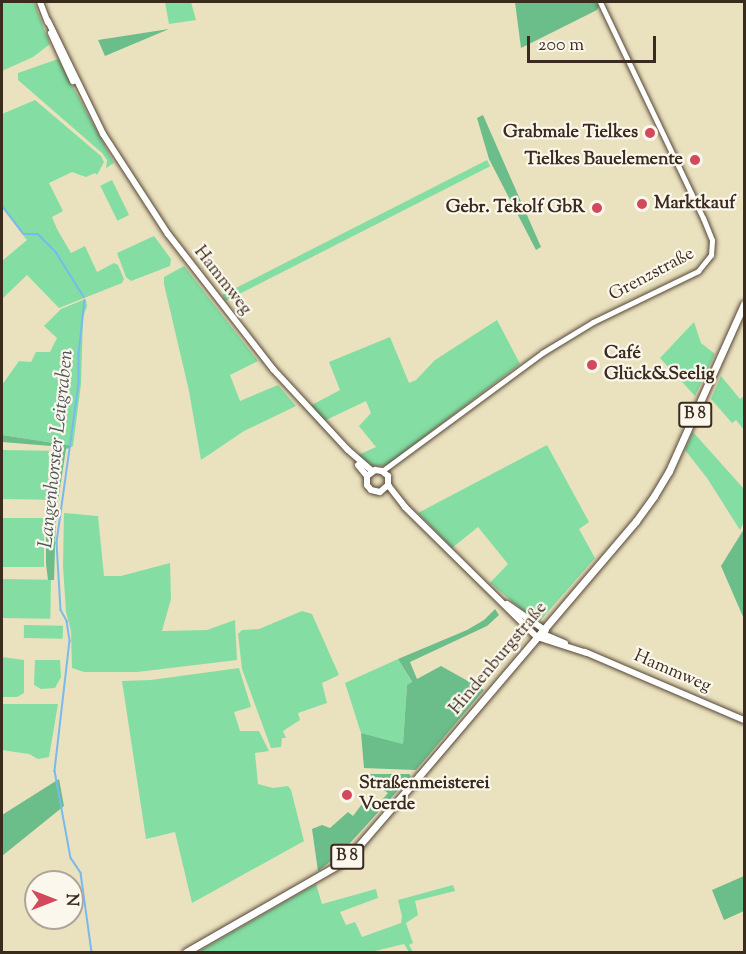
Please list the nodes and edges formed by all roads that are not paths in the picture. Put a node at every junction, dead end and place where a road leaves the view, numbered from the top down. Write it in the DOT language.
graph roads {
  1 [pos="40,2"];
  2 [pos="600,2"];
  3 [pos="744,304"];
  4 [pos="404,456"];
  5 [pos="382,471"];
  6 [pos="370,473"];
  7 [pos="388,476"];
  8 [pos="385,488"];
  9 [pos="542,632"];
  10 [pos="587,653"];
  11 [pos="744,720"];
  12 [pos="186,952"];
  1 -- 6 [label="main road, Hammweg"];
  2 -- 4 [label="street, Grenzstraße"];
  3 -- 9 [label="main road, Hindenburgstraße / B 8"];
  4 -- 5 [label="street, Grenzstraße"];
  4 -- 7 [label="street, Grenzstraße"];
  5 -- 6 [label="main road"];
  5 -- 7 [label="main road"];
  6 -- 8 [label="main road, Hammweg"];
  7 -- 8 [label="main road"];
  8 -- 9 [label="main road, Hammweg"];
  9 -- 10 [label="main road, Hammweg"];
  9 -- 10 [label="main road, Hammweg"];
  9 -- 12 [label="main road, Hindenburgstraße / B 8"];
  10 -- 11 [label="main road, Hammweg"];
}
